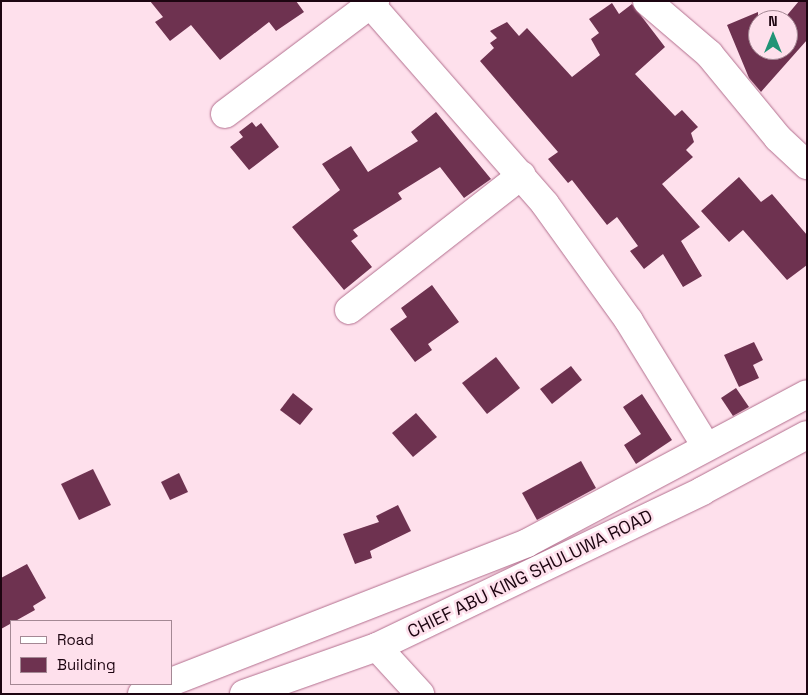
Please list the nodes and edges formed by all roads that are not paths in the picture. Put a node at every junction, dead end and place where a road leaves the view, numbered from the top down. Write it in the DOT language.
graph roads {
  1 [pos="647,1"];
  2 [pos="373,3"];
  3 [pos="225,114"];
  4 [pos="807,165"];
  5 [pos="522,175"];
  6 [pos="349,310"];
  7 [pos="807,394"];
  8 [pos="807,434"];
  9 [pos="706,446"];
  10 [pos="377,647"];
  11 [pos="172,683"];
  12 [pos="244,694"];
  13 [pos="420,694"];
  1 -- 4 [label="street"];
  2 -- 3 [label="street"];
  2 -- 5 [label="street"];
  5 -- 6 [label="street"];
  5 -- 9 [label="street"];
  7 -- 9 [label="street"];
  8 -- 10 [label="street, CHIEF ABU KING SHULUWA ROAD"];
  9 -- 11 [label="street"];
  10 -- 12 [label="street, CHIEF ABU KING SHULUWA ROAD"];
  10 -- 13 [label="street"];
}
